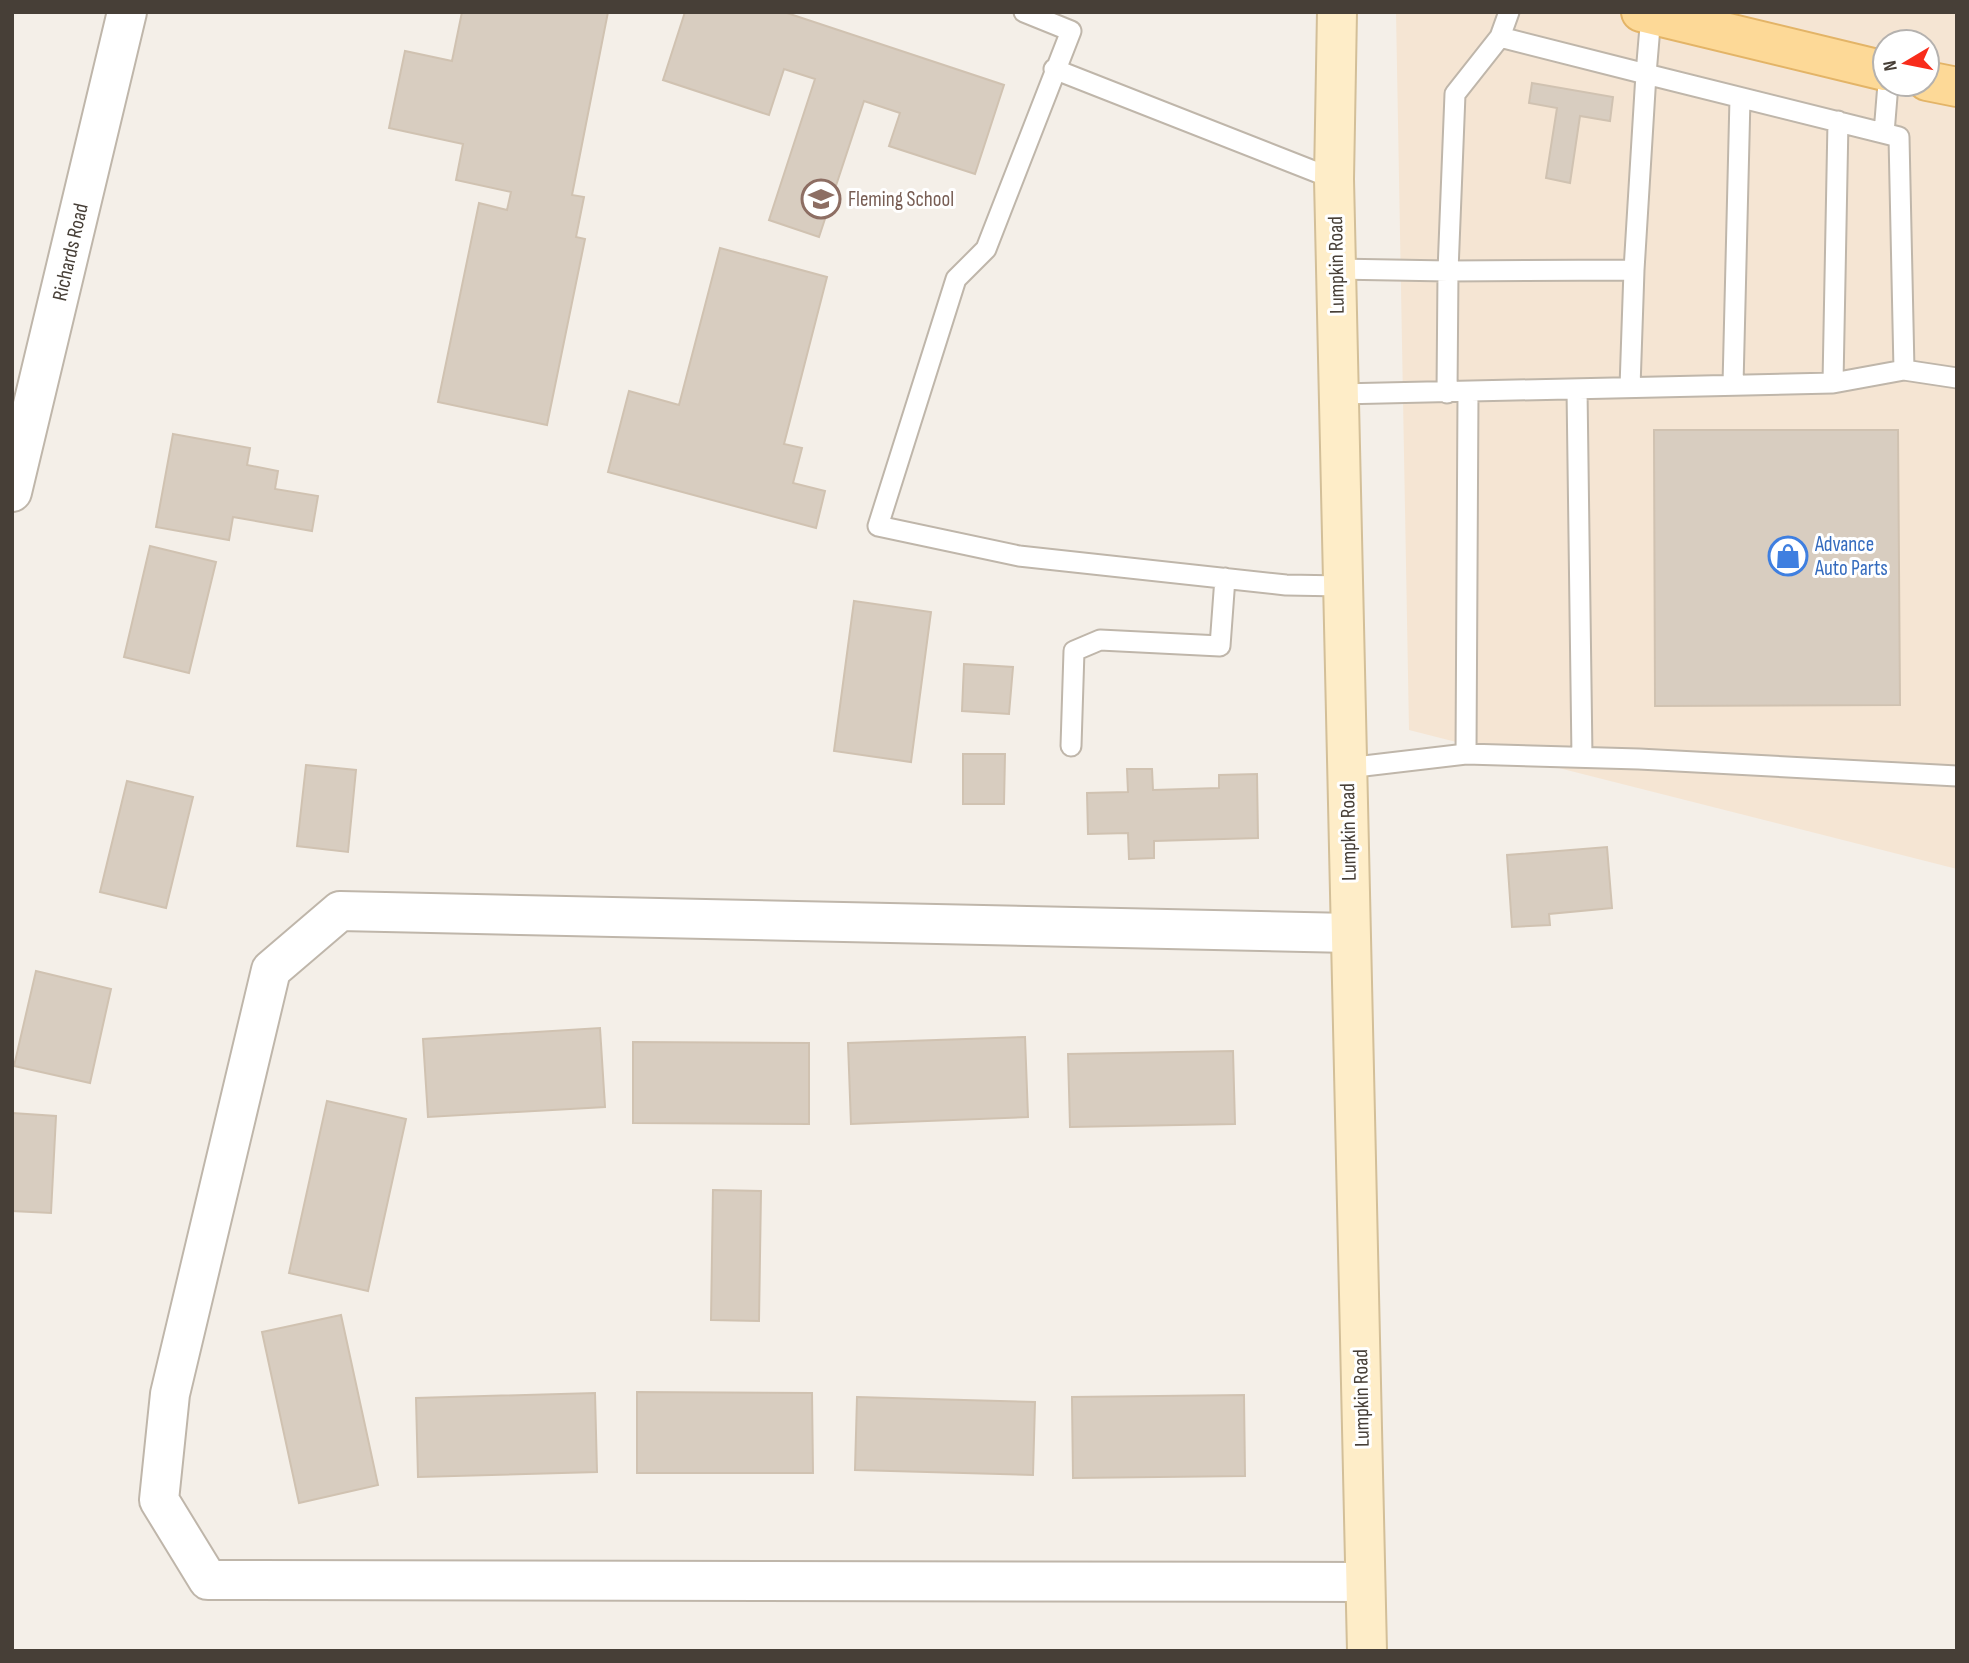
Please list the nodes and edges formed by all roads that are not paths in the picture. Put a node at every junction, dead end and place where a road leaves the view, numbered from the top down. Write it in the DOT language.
graph roads {
  1 [pos="127,12"];
  2 [pos="1024,12"];
  3 [pos="1337,12"];
  4 [pos="1509,12"];
  5 [pos="1646,13"];
  6 [pos="1500,37"];
  7 [pos="1871,68"];
  8 [pos="1054,69"];
  9 [pos="1647,74"];
  10 [pos="1740,98"];
  11 [pos="1887,98"];
  12 [pos="1838,121"];
  13 [pos="1885,133"];
  14 [pos="1334,179"];
  15 [pos="1336,269"];
  16 [pos="1634,270"];
  17 [pos="1448,271"];
  18 [pos="1903,370"];
  19 [pos="1957,378"];
  20 [pos="1833,383"];
  21 [pos="1734,385"];
  22 [pos="1630,387"];
  23 [pos="1577,389"];
  24 [pos="1447,393"];
  25 [pos="1468,393"];
  26 [pos="1339,394"];
  27 [pos="12,492"];
  28 [pos="1226,578"];
  29 [pos="1343,586"];
  30 [pos="1071,746"];
  31 [pos="1466,754"];
  32 [pos="1582,757"];
  33 [pos="1347,768"];
  34 [pos="1957,776"];
  35 [pos="1350,933"];
  36 [pos="1365,1582"];
  37 [pos="1367,1651"];
  1 -- 27 [label="street, Richards Road"];
  2 -- 8 [label="lane"];
  3 -- 14 [label="main road, Lumpkin Road"];
  4 -- 6 [label="lane"];
  5 -- 7 [label="main road"];
  5 -- 9 [label="lane"];
  6 -- 9 [label="lane"];
  6 -- 17 [label="lane"];
  8 -- 14 [label="lane"];
  8 -- 28 [label="lane"];
  9 -- 10 [label="lane"];
  9 -- 16 [label="lane"];
  10 -- 12 [label="lane"];
  10 -- 21 [label="lane"];
  11 -- 13 [label="lane"];
  12 -- 13 [label="lane"];
  12 -- 20 [label="lane"];
  13 -- 18 [label="lane"];
  14 -- 15 [label="main road, Lumpkin Road"];
  15 -- 17 [label="lane"];
  15 -- 26 [label="main road, Lumpkin Road"];
  16 -- 17 [label="lane"];
  16 -- 22 [label="lane"];
  17 -- 24 [label="lane"];
  18 -- 19 [label="lane"];
  18 -- 20 [label="lane"];
  20 -- 21 [label="lane"];
  21 -- 22 [label="lane"];
  22 -- 23 [label="lane"];
  23 -- 25 [label="lane"];
  23 -- 32 [label="lane"];
  24 -- 25 [label="lane"];
  24 -- 26 [label="lane"];
  25 -- 31 [label="lane"];
  26 -- 29 [label="main road, Lumpkin Road"];
  28 -- 29 [label="lane"];
  28 -- 30 [label="lane"];
  29 -- 33 [label="main road, Lumpkin Road"];
  31 -- 32 [label="lane"];
  31 -- 33 [label="lane"];
  32 -- 34 [label="lane"];
  33 -- 35 [label="main road, Lumpkin Road"];
  35 -- 36 [label="main road, Lumpkin Road"];
  35 -- 36 [label="street"];
  36 -- 37 [label="main road, Lumpkin Road"];
}
